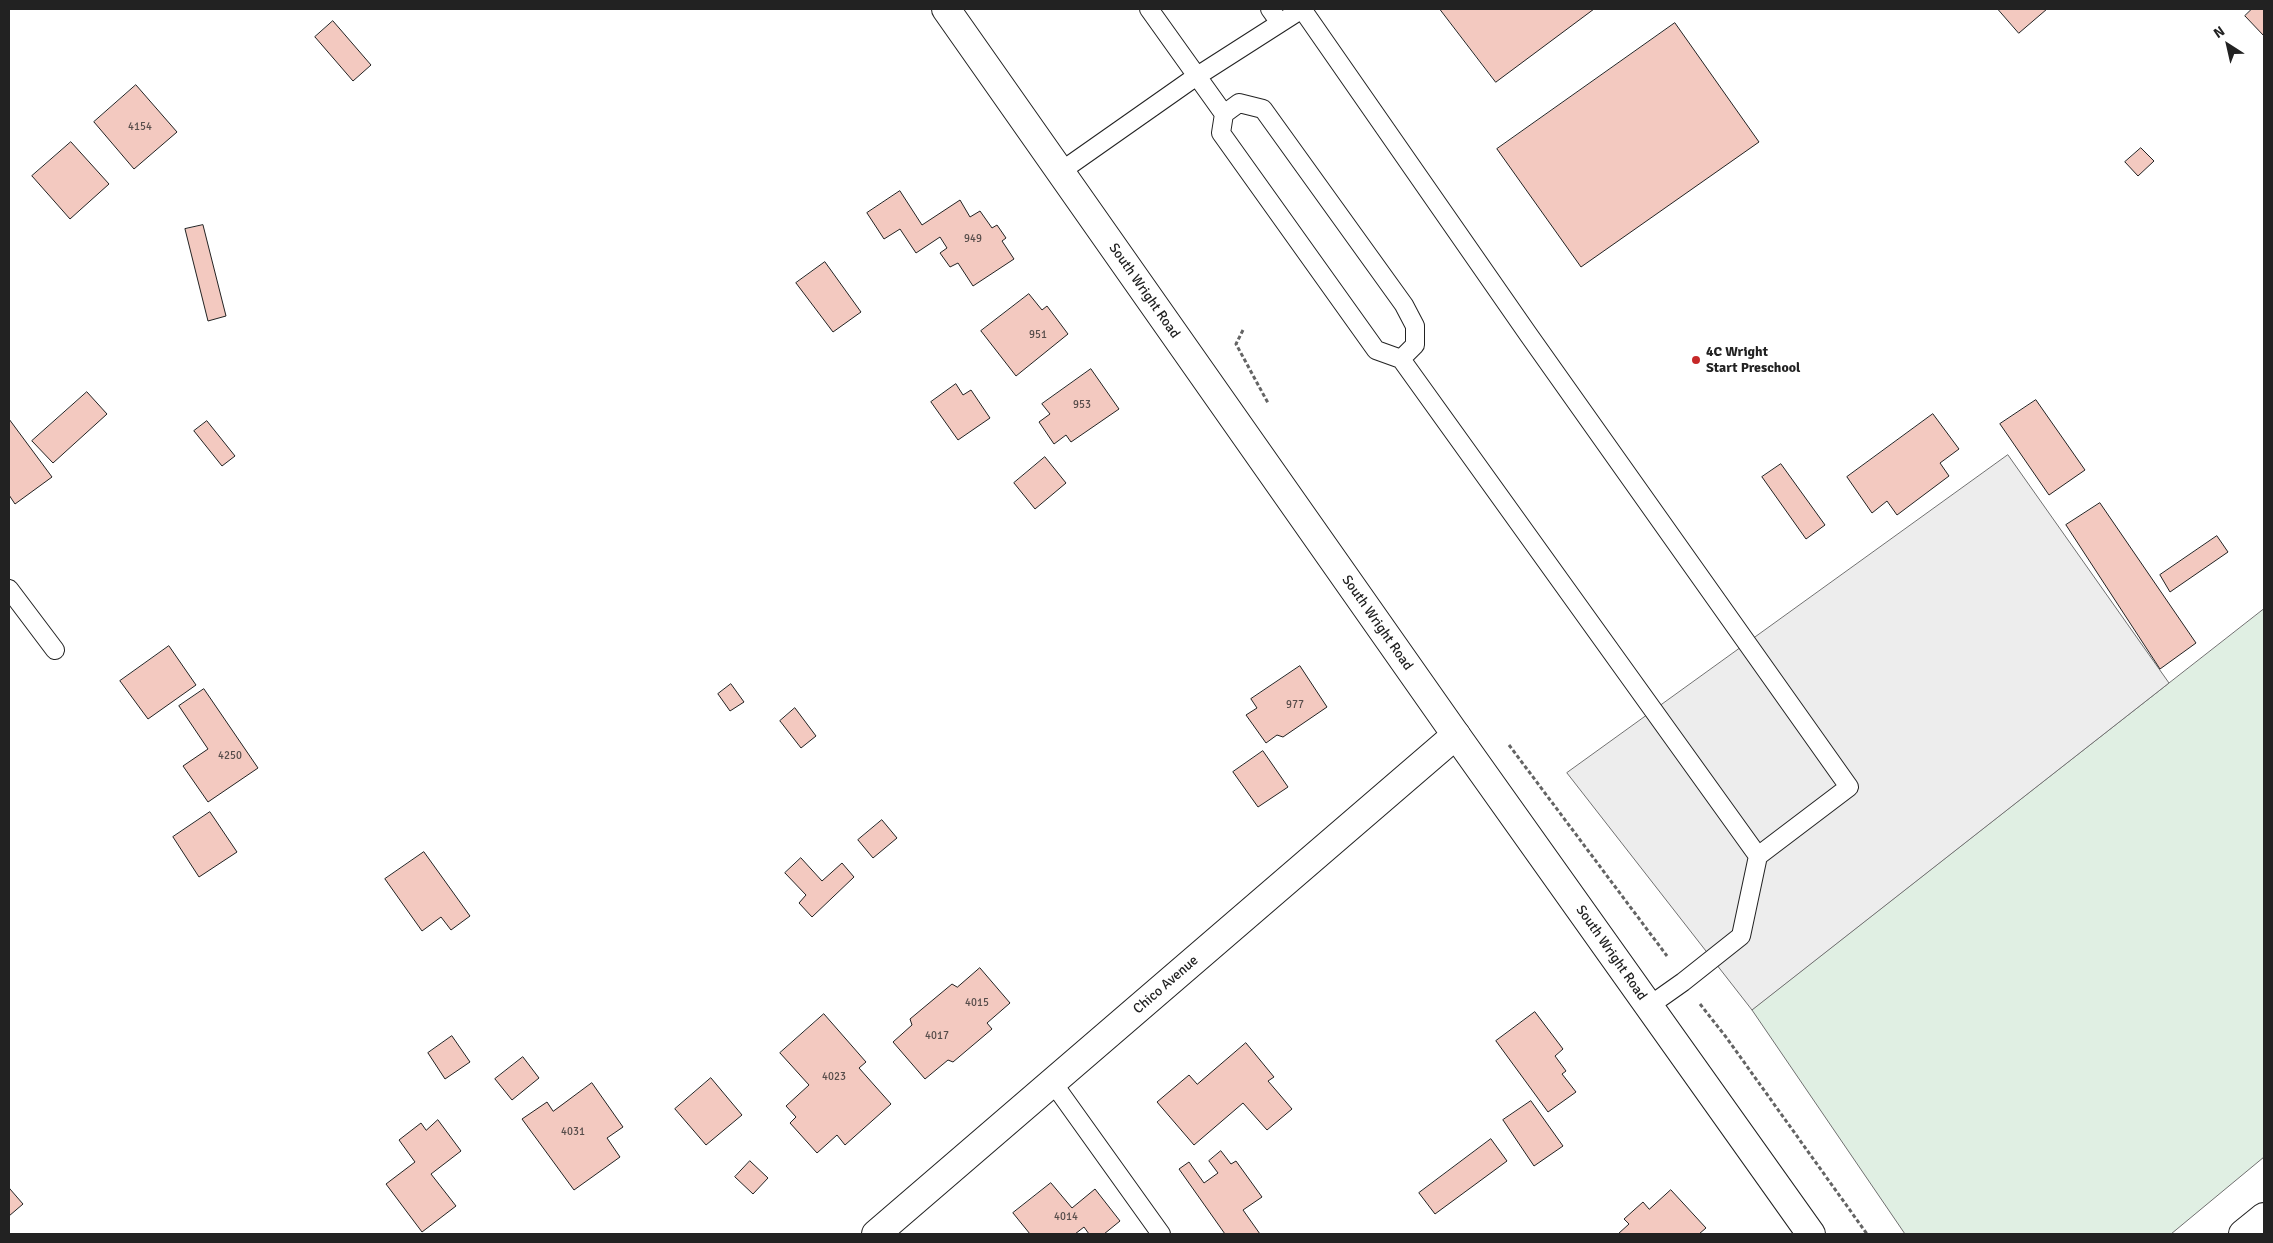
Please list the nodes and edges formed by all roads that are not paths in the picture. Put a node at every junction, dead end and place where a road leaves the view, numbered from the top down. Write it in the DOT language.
graph roads {
  1 [pos="946,9"];
  2 [pos="1149,9"];
  3 [pos="1302,9"];
  4 [pos="1275,16"];
  5 [pos="1197,76"];
  6 [pos="1224,114"];
  7 [pos="1060,172"];
  8 [pos="1401,359"];
  9 [pos="9,589"];
  10 [pos="55,650"];
  11 [pos="1456,735"];
  12 [pos="1758,856"];
  13 [pos="1649,1006"];
  14 [pos="1053,1083"];
  15 [pos="2264,1218"];
  16 [pos="876,1234"];
  17 [pos="1161,1234"];
  18 [pos="1811,1234"];
  19 [pos="2243,1234"];
  1 -- 7 [label="main road, South Wright Road"];
  2 -- 5 [label="lane"];
  3 -- 4 [label="lane"];
  3 -- 12 [label="lane"];
  4 -- 5 [label="lane"];
  5 -- 6 [label="lane"];
  5 -- 7 [label="lane"];
  6 -- 8 [label="lane"];
  6 -- 8 [label="lane"];
  7 -- 11 [label="main road, South Wright Road"];
  8 -- 12 [label="lane"];
  9 -- 10 [label="lane"];
  11 -- 13 [label="main road, South Wright Road"];
  11 -- 14 [label="main road, Chico Avenue"];
  12 -- 13 [label="lane"];
  13 -- 18 [label="main road, South Wright Road"];
  14 -- 16 [label="main road, Chico Avenue"];
  14 -- 17 [label="lane"];
  15 -- 19 [label="main road"];
}
